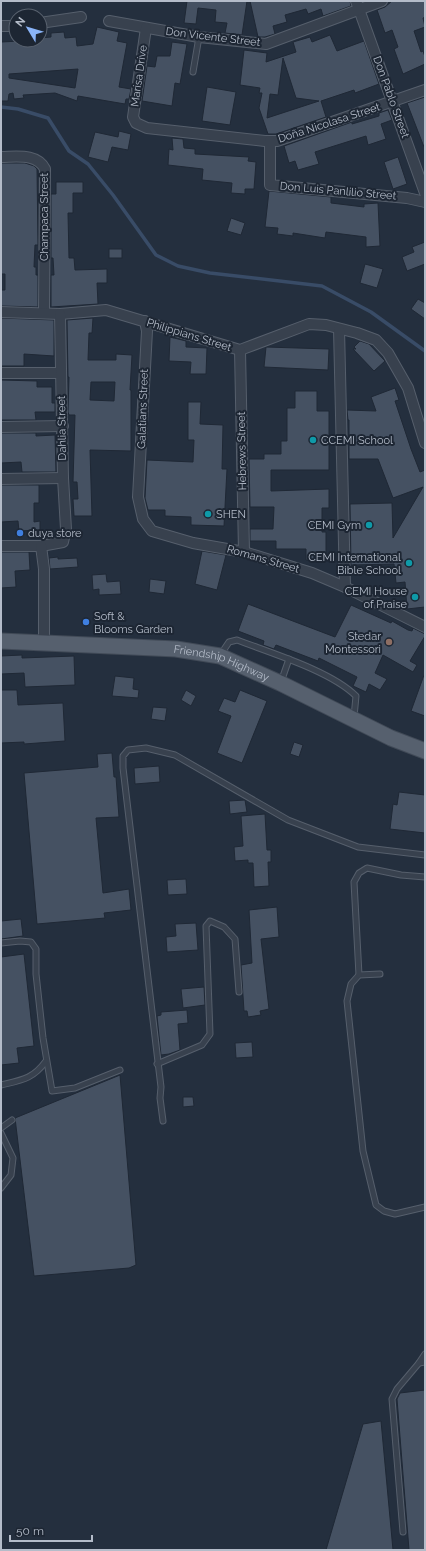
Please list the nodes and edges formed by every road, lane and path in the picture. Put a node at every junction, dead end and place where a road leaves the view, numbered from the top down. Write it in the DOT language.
graph roads {
  1 [pos="382,1"];
  2 [pos="357,5"];
  3 [pos="81,17"];
  4 [pos="109,21"];
  5 [pos="48,22"];
  6 [pos="146,28"];
  7 [pos="199,37"];
  8 [pos="193,72"];
  9 [pos="425,90"];
  10 [pos="394,102"];
  11 [pos="136,123"];
  12 [pos="270,141"];
  13 [pos="1,157"];
  14 [pos="425,193"];
  15 [pos="425,202"];
  16 [pos="1,312"];
  17 [pos="44,313"];
  18 [pos="60,314"];
  19 [pos="145,321"];
  20 [pos="339,329"];
  21 [pos="240,350"];
  22 [pos="61,372"];
  23 [pos="1,374"];
  24 [pos="63,426"];
  25 [pos="1,427"];
  26 [pos="423,430"];
  27 [pos="425,443"];
  28 [pos="63,478"];
  29 [pos="1,479"];
  30 [pos="138,497"];
  31 [pos="1,546"];
  32 [pos="41,546"];
  33 [pos="244,552"];
  34 [pos="345,587"];
  35 [pos="425,627"];
  36 [pos="1,641"];
  37 [pos="44,642"];
  38 [pos="220,656"];
  39 [pos="289,659"];
  40 [pos="280,683"];
  41 [pos="354,720"];
  42 [pos="425,751"];
  43 [pos="425,855"];
  44 [pos="425,877"];
  45 [pos="1,943"];
  46 [pos="380,974"];
  47 [pos="359,975"];
  48 [pos="239,992"];
  49 [pos="46,1061"];
  50 [pos="157,1064"];
  51 [pos="120,1070"];
  52 [pos="1,1085"];
  53 [pos="12,1120"];
  54 [pos="162,1120"];
  55 [pos="1,1128"];
  56 [pos="1,1133"];
  57 [pos="1,1188"];
  58 [pos="425,1207"];
  59 [pos="425,1354"];
  60 [pos="422,1363"];
  61 [pos="403,1532"];
  1 -- 2 [label="street, Don Vicente Street"];
  2 -- 7 [label="street, Don Vicente Street"];
  2 -- 10 [label="street, Don Pablo Street"];
  3 -- 5 [label="street"];
  4 -- 6 [label="street, Don Vicente Street"];
  6 -- 7 [label="street, Don Vicente Street"];
  6 -- 11 [label="street, Marisa Drive"];
  7 -- 8 [label="lane"];
  9 -- 10 [label="street, Doña Nicolasa Street"];
  10 -- 12 [label="street, Doña Nicolasa Street"];
  10 -- 14 [label="street, Don Pablo Street"];
  11 -- 12 [label="street, Doña Nicolasa Street"];
  12 -- 15 [label="street, Don Luis Panlilio Street"];
  13 -- 17 [label="street, Champaca Street"];
  16 -- 17 [label="street, Philippians Street"];
  17 -- 18 [label="street, Philippians Street"];
  18 -- 19 [label="street, Philippians Street"];
  18 -- 22 [label="street, Dahlia Street"];
  19 -- 21 [label="street, Philippians Street"];
  19 -- 30 [label="street, Galatians Street"];
  20 -- 21 [label="street, Philippians Street"];
  20 -- 26 [label="street, Philippians Street"];
  20 -- 34 [label="street"];
  21 -- 33 [label="street, Hebrews Street"];
  22 -- 23 [label="street"];
  22 -- 24 [label="street, Dahlia Street"];
  24 -- 25 [label="street"];
  24 -- 28 [label="street, Dahlia Street"];
  26 -- 27 [label="street, Philippians Street"];
  28 -- 29 [label="street"];
  28 -- 32 [label="street, Dahlia Street"];
  30 -- 33 [label="street, Romans Street"];
  31 -- 32 [label="street"];
  32 -- 37 [label="street"];
  33 -- 34 [label="street, Romans Street"];
  34 -- 35 [label="street, Romans Street"];
  36 -- 37 [label="main road, Friendship Highway"];
  37 -- 38 [label="main road, Friendship Highway"];
  38 -- 39 [label="lane"];
  38 -- 40 [label="main road, Friendship Highway"];
  39 -- 40 [label="lane"];
  39 -- 41 [label="lane"];
  40 -- 41 [label="main road, Friendship Highway"];
  41 -- 42 [label="main road, Friendship Highway"];
  43 -- 50 [label="lane"];
  44 -- 47 [label="lane"];
  45 -- 49 [label="lane"];
  46 -- 47 [label="lane"];
  47 -- 58 [label="lane"];
  48 -- 50 [label="lane"];
  49 -- 51 [label="lane"];
  49 -- 52 [label="lane"];
  50 -- 54 [label="lane"];
  53 -- 55 [label="lane"];
  56 -- 57 [label="lane"];
  59 -- 60 [label="lane"];
  60 -- 61 [label="lane"];
}
